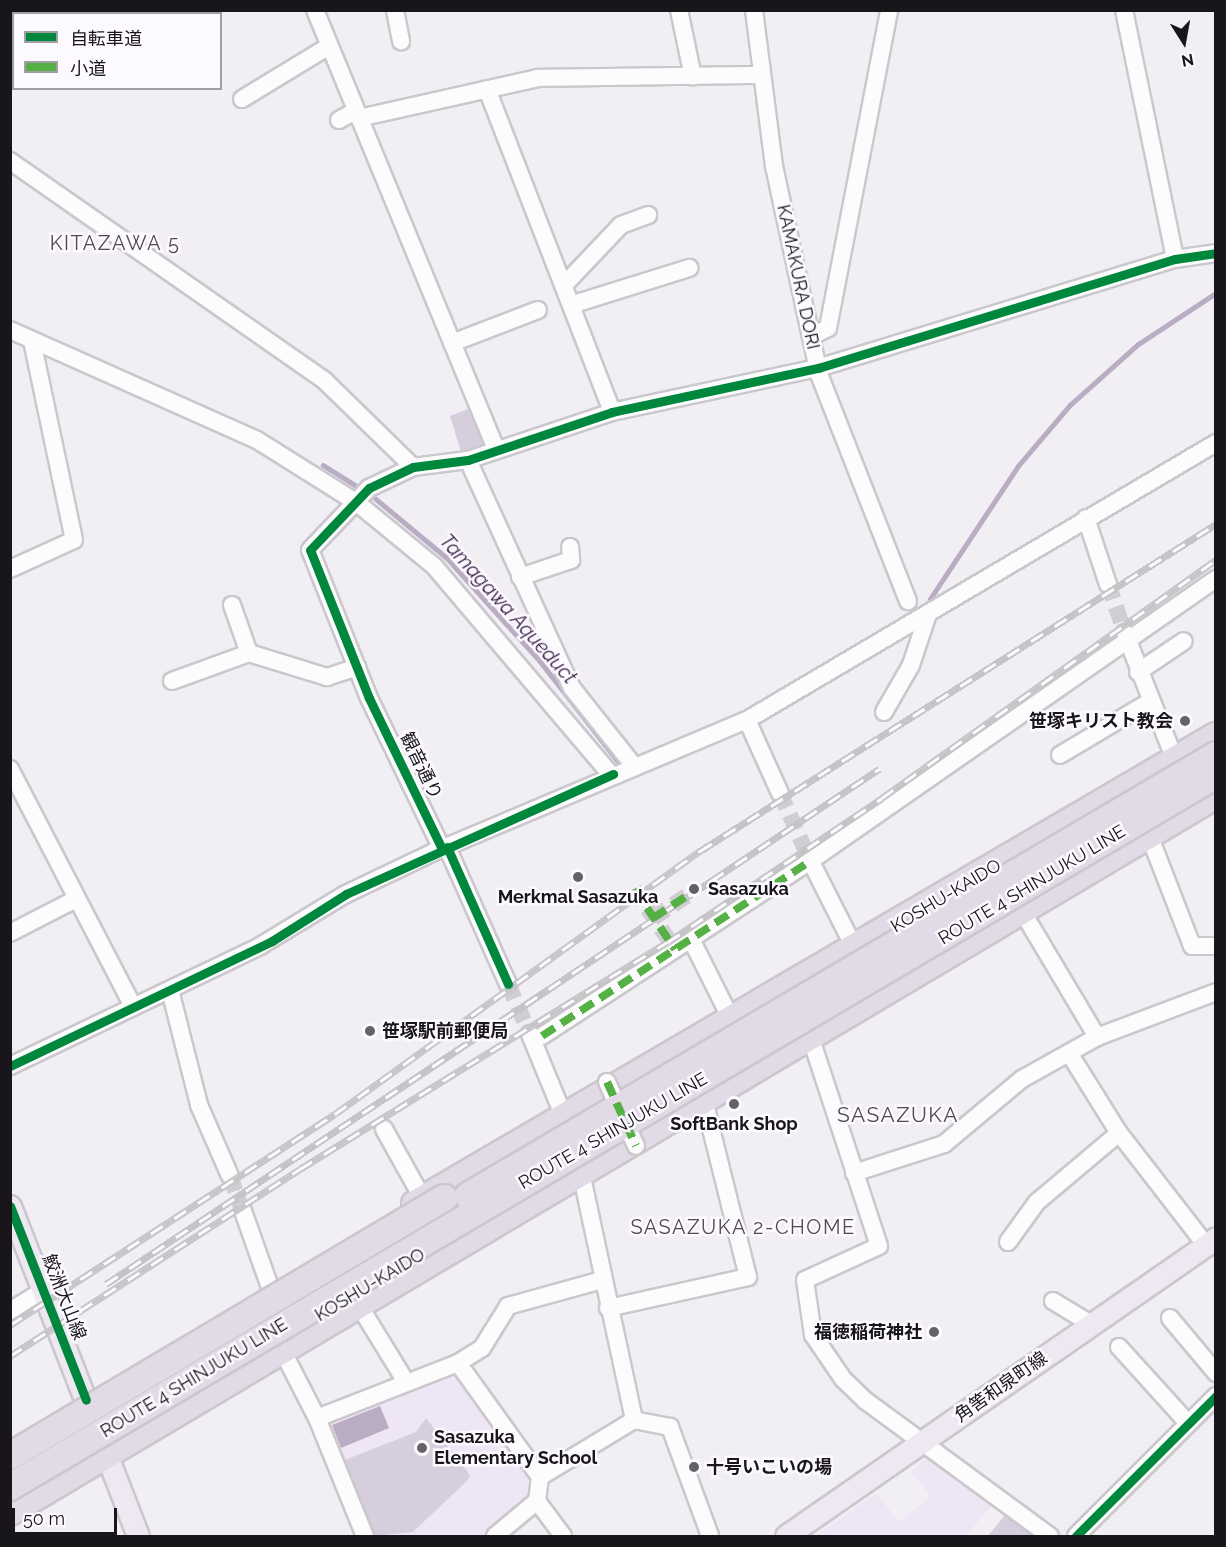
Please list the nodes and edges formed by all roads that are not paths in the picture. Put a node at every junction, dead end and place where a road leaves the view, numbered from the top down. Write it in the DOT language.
graph roads {
  1 [pos="315,10"];
  2 [pos="395,10"];
  3 [pos="679,10"];
  4 [pos="754,10"];
  5 [pos="889,10"];
  6 [pos="1124,10"];
  7 [pos="401,41"];
  8 [pos="329,46"];
  9 [pos="761,75"];
  10 [pos="693,77"];
  11 [pos="487,89"];
  12 [pos="242,99"];
  13 [pos="357,115"];
  14 [pos="339,120"];
  15 [pos="10,161"];
  16 [pos="648,215"];
  17 [pos="1215,253"];
  18 [pos="1175,259"];
  19 [pos="689,268"];
  20 [pos="565,284"];
  21 [pos="574,304"];
  22 [pos="538,310"];
  23 [pos="10,330"];
  24 [pos="812,336"];
  25 [pos="32,340"];
  26 [pos="452,343"];
  27 [pos="818,368"];
  28 [pos="612,412"];
  29 [pos="1215,443"];
  30 [pos="496,450"];
  31 [pos="468,460"];
  32 [pos="413,467"];
  33 [pos="362,496"];
  34 [pos="1086,518"];
  35 [pos="570,547"];
  36 [pos="10,568"];
  37 [pos="520,577"];
  38 [pos="1215,579"];
  39 [pos="1108,584"];
  40 [pos="908,601"];
  41 [pos="232,605"];
  42 [pos="928,614"];
  43 [pos="899,632"];
  44 [pos="1126,636"];
  45 [pos="1185,641"];
  46 [pos="249,653"];
  47 [pos="911,664"];
  48 [pos="357,667"];
  49 [pos="1138,672"];
  50 [pos="172,681"];
  51 [pos="1149,702"];
  52 [pos="884,712"];
  53 [pos="747,720"];
  54 [pos="1215,736"];
  55 [pos="1060,755"];
  56 [pos="1215,755"];
  57 [pos="1175,760"];
  58 [pos="633,766"];
  59 [pos="10,769"];
  60 [pos="612,775"];
  61 [pos="1215,775"];
  62 [pos="780,793"];
  63 [pos="1215,795"];
  64 [pos="1149,835"];
  65 [pos="445,848"];
  66 [pos="809,859"];
  67 [pos="76,899"];
  68 [pos="1022,910"];
  69 [pos="10,933"];
  70 [pos="691,939"];
  71 [pos="1215,946"];
  72 [pos="855,950"];
  73 [pos="508,984"];
  74 [pos="170,990"];
  75 [pos="1215,992"];
  76 [pos="133,1006"];
  77 [pos="732,1021"];
  78 [pos="810,1036"];
  79 [pos="1097,1037"];
  80 [pos="1069,1053"];
  81 [pos="10,1066"];
  82 [pos="607,1082"];
  83 [pos="703,1097"];
  84 [pos="565,1120"];
  85 [pos="384,1129"];
  86 [pos="1119,1133"];
  87 [pos="636,1146"];
  88 [pos="580,1166"];
  89 [pos="228,1172"];
  90 [pos="854,1173"];
  91 [pos="434,1198"];
  92 [pos="10,1206"];
  93 [pos="243,1211"];
  94 [pos="1211,1241"];
  95 [pos="1008,1242"];
  96 [pos="602,1280"];
  97 [pos="43,1290"];
  98 [pos="271,1290"];
  99 [pos="1053,1301"];
  100 [pos="357,1302"];
  101 [pos="608,1308"];
  102 [pos="10,1311"];
  103 [pos="1170,1318"];
  104 [pos="1091,1324"];
  105 [pos="1119,1347"];
  106 [pos="281,1348"];
  107 [pos="458,1363"];
  108 [pos="1215,1372"];
  109 [pos="406,1383"];
  110 [pos="1215,1396"];
  111 [pos="86,1400"];
  112 [pos="317,1418"];
  113 [pos="634,1420"];
  114 [pos="1186,1422"];
  115 [pos="924,1440"];
  116 [pos="10,1445"];
  117 [pos="106,1454"];
  118 [pos="10,1456"];
  119 [pos="10,1466"];
  120 [pos="540,1477"];
  121 [pos="10,1487"];
  122 [pos="10,1500"];
  123 [pos="537,1501"];
  124 [pos="10,1512"];
  125 [pos="138,1536"];
  126 [pos="365,1536"];
  127 [pos="495,1536"];
  128 [pos="563,1536"];
  129 [pos="710,1536"];
  130 [pos="786,1536"];
  131 [pos="1050,1536"];
  132 [pos="1076,1536"];
  1 -- 8 [label="street"];
  2 -- 7 [label="street"];
  3 -- 10 [label="street"];
  4 -- 9 [label="street, KAMAKURA DORI"];
  5 -- 24 [label="street"];
  6 -- 18 [label="street"];
  8 -- 12 [label="street"];
  8 -- 13 [label="street"];
  9 -- 10 [label="street"];
  9 -- 24 [label="street, KAMAKURA DORI"];
  10 -- 11 [label="street"];
  11 -- 13 [label="street"];
  11 -- 20 [label="street"];
  13 -- 14 [label="street"];
  13 -- 26 [label="street"];
  15 -- 32 [label="street"];
  16 -- 20 [label="street"];
  17 -- 18 [label="street"];
  18 -- 27 [label="street"];
  19 -- 21 [label="street"];
  20 -- 21 [label="street"];
  21 -- 28 [label="street"];
  22 -- 26 [label="street"];
  23 -- 25 [label="street"];
  24 -- 27 [label="street, KAMAKURA DORI"];
  25 -- 33 [label="street"];
  25 -- 36 [label="street"];
  26 -- 30 [label="street"];
  27 -- 28 [label="street"];
  27 -- 40 [label="street, KAMAKURA DORI"];
  28 -- 30 [label="street"];
  29 -- 34 [label="street"];
  30 -- 31 [label="street"];
  31 -- 32 [label="street"];
  31 -- 37 [label="street"];
  32 -- 33 [label="street"];
  33 -- 48 [label="street, 観音通り"];
  33 -- 60 [label="street"];
  34 -- 39 [label="street"];
  34 -- 42 [label="street"];
  35 -- 37 [label="street"];
  37 -- 58 [label="street"];
  38 -- 44 [label="street"];
  41 -- 46 [label="street"];
  42 -- 43 [label="street"];
  42 -- 47 [label="street"];
  43 -- 47 [label="street"];
  43 -- 53 [label="street"];
  44 -- 49 [label="street"];
  44 -- 66 [label="street"];
  45 -- 49 [label="street"];
  46 -- 48 [label="street"];
  46 -- 50 [label="street"];
  47 -- 52 [label="street"];
  48 -- 65 [label="street, 観音通り"];
  49 -- 51 [label="street"];
  51 -- 55 [label="street"];
  51 -- 57 [label="street"];
  53 -- 58 [label="street"];
  53 -- 62 [label="street"];
  54 -- 57 [label="highway, KOSHU-KAIDO"];
  56 -- 119 [label="highway, ROUTE 4 SHINJUKU LINE, bridge"];
  57 -- 72 [label="highway, KOSHU-KAIDO"];
  58 -- 60 [label="street"];
  59 -- 67 [label="street"];
  60 -- 65 [label="street"];
  61 -- 121 [label="highway, ROUTE 4 SHINJUKU LINE, bridge"];
  63 -- 64 [label="highway, KOSHU-KAIDO"];
  64 -- 68 [label="highway, KOSHU-KAIDO"];
  64 -- 71 [label="street"];
  65 -- 73 [label="street, 観音通り"];
  65 -- 74 [label="street"];
  66 -- 70 [label="street"];
  66 -- 72 [label="street"];
  67 -- 69 [label="street"];
  67 -- 76 [label="street"];
  68 -- 78 [label="highway, KOSHU-KAIDO"];
  68 -- 79 [label="street"];
  70 -- 77 [label="street"];
  70 -- 84 [label="street"];
  72 -- 77 [label="highway, KOSHU-KAIDO"];
  74 -- 76 [label="street"];
  74 -- 89 [label="street"];
  75 -- 79 [label="street"];
  76 -- 81 [label="street"];
  77 -- 84 [label="highway, KOSHU-KAIDO"];
  78 -- 83 [label="highway, KOSHU-KAIDO"];
  78 -- 90 [label="street"];
  79 -- 80 [label="street"];
  80 -- 86 [label="street"];
  80 -- 90 [label="street"];
  82 -- 87 [label="street, bridge"];
  83 -- 88 [label="highway, KOSHU-KAIDO"];
  83 -- 101 [label="street"];
  84 -- 88 [label="street"];
  84 -- 91 [label="highway, KOSHU-KAIDO"];
  85 -- 91 [label="street"];
  86 -- 94 [label="street"];
  86 -- 95 [label="street"];
  88 -- 96 [label="street"];
  88 -- 100 [label="highway"];
  88 -- 122 [label="highway, KOSHU-KAIDO"];
  90 -- 115 [label="street"];
  91 -- 98 [label="highway"];
  91 -- 118 [label="highway, KOSHU-KAIDO, bridge"];
  92 -- 97 [label="main road, 鮫洲大山線"];
  93 -- 98 [label="street"];
  94 -- 104 [label="main road, 角筈和泉町線"];
  96 -- 101 [label="street"];
  96 -- 107 [label="street"];
  97 -- 102 [label="street"];
  97 -- 111 [label="main road, 鮫洲大山線"];
  98 -- 111 [label="highway"];
  99 -- 104 [label="street"];
  100 -- 106 [label="highway"];
  100 -- 109 [label="street"];
  101 -- 113 [label="street"];
  103 -- 108 [label="street"];
  104 -- 115 [label="main road, 角筈和泉町線"];
  105 -- 114 [label="street"];
  106 -- 112 [label="street"];
  106 -- 117 [label="highway"];
  107 -- 109 [label="street"];
  107 -- 120 [label="street"];
  109 -- 112 [label="street"];
  110 -- 114 [label="street"];
  111 -- 116 [label="highway"];
  111 -- 117 [label="main road, 鮫洲大山線"];
  112 -- 126 [label="street"];
  113 -- 120 [label="street"];
  113 -- 129 [label="street"];
  114 -- 132 [label="street"];
  115 -- 130 [label="main road, 角筈和泉町線"];
  115 -- 131 [label="street"];
  117 -- 124 [label="highway"];
  117 -- 125 [label="main road, 鮫洲大山線"];
  120 -- 123 [label="street"];
  123 -- 127 [label="street"];
  123 -- 128 [label="street"];
}
